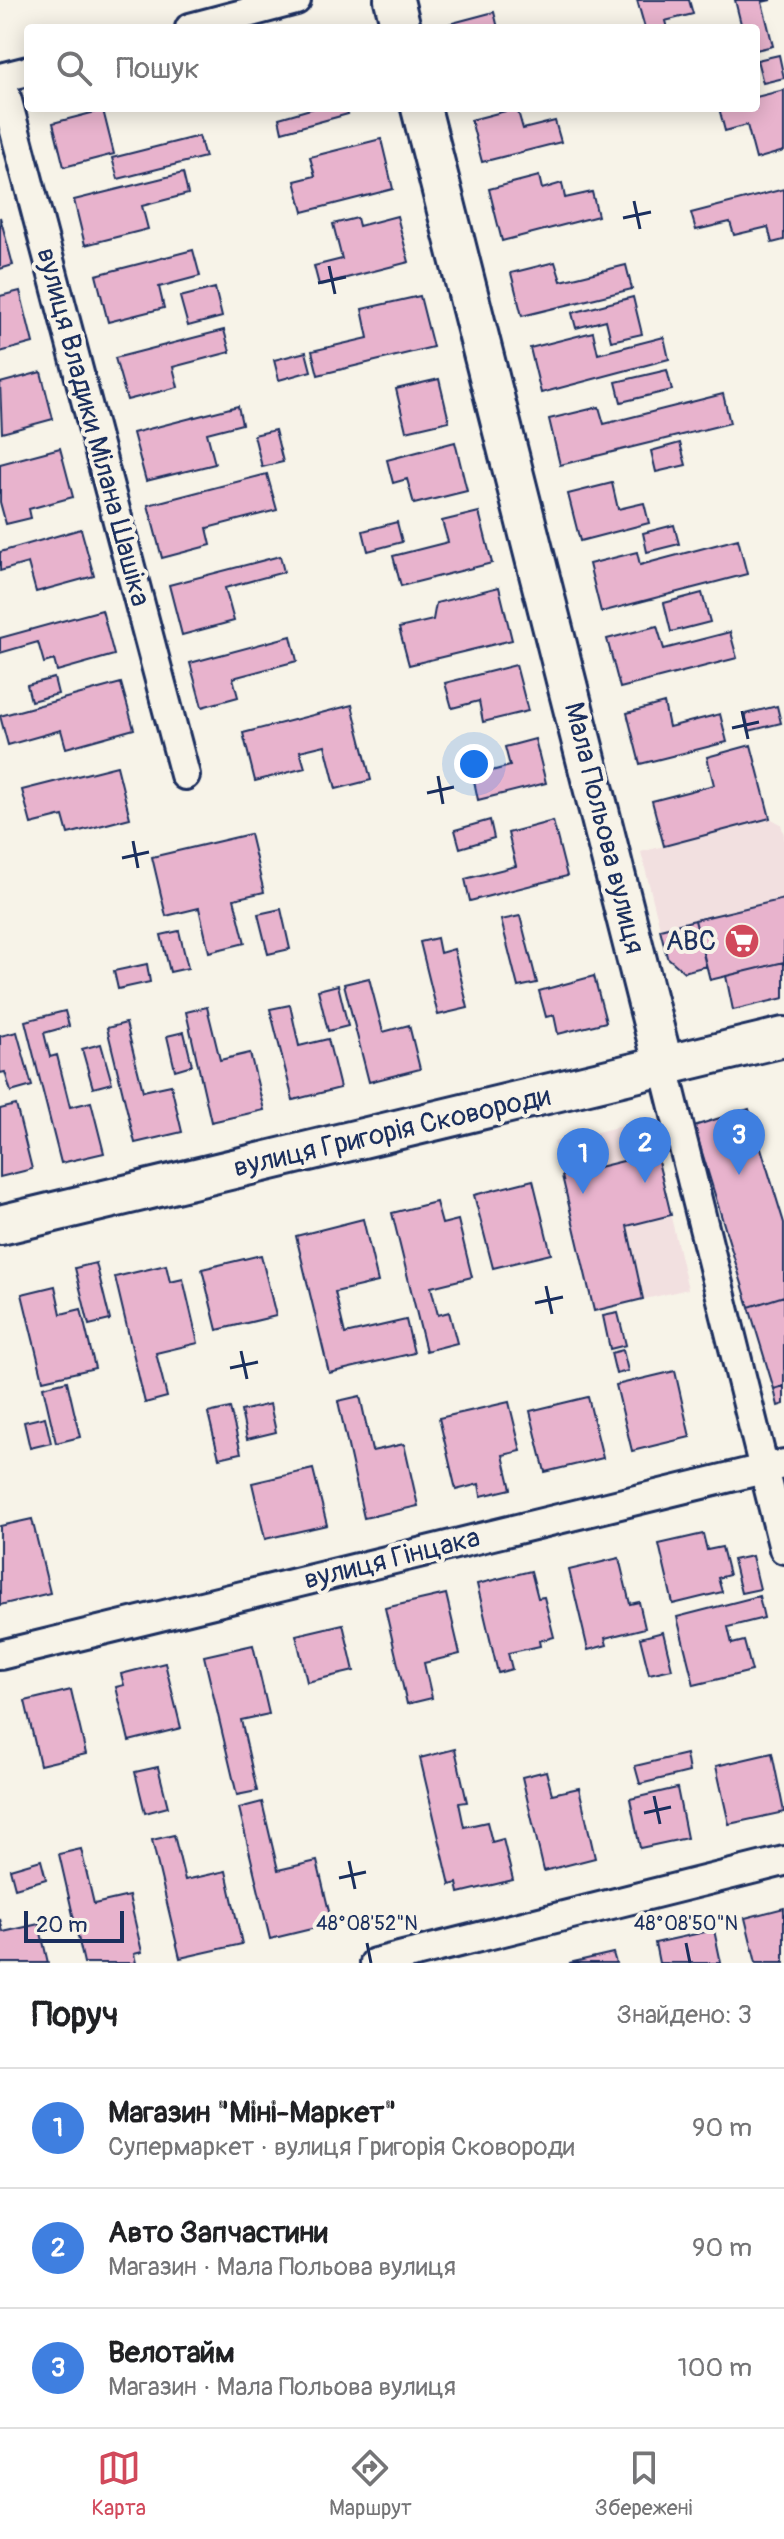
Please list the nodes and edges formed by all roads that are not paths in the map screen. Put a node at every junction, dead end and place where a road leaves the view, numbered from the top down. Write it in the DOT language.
graph roads {
  1 [pos="296,0"];
  2 [pos="394,0"];
  3 [pos="205,24"];
  4 [pos="400,24"];
  5 [pos="10,76"];
  6 [pos="422,112"];
  7 [pos="185,775"];
  8 [pos="784,1037"];
  9 [pos="664,1067"];
  10 [pos="0,1225"];
  11 [pos="774,1466"];
  12 [pos="784,1549"];
  13 [pos="0,1655"];
  14 [pos="784,1861"];
  15 [pos="375,1963"];
  1 -- 3 [label="street"];
  2 -- 4 [label="street"];
  5 -- 7 [label="street, вулиця Владики Мілана Шашіка"];
  6 -- 9 [label="street, Мала Польова вулиця"];
  8 -- 9 [label="street, вулиця Григорія Сковороди"];
  9 -- 10 [label="street, вулиця Григорія Сковороди"];
  9 -- 11 [label="street, Мала Польова вулиця"];
  11 -- 12 [label="street, Мала Польова вулиця"];
  11 -- 13 [label="street, вулиця Гінцака"];
  14 -- 15 [label="street"];
}
